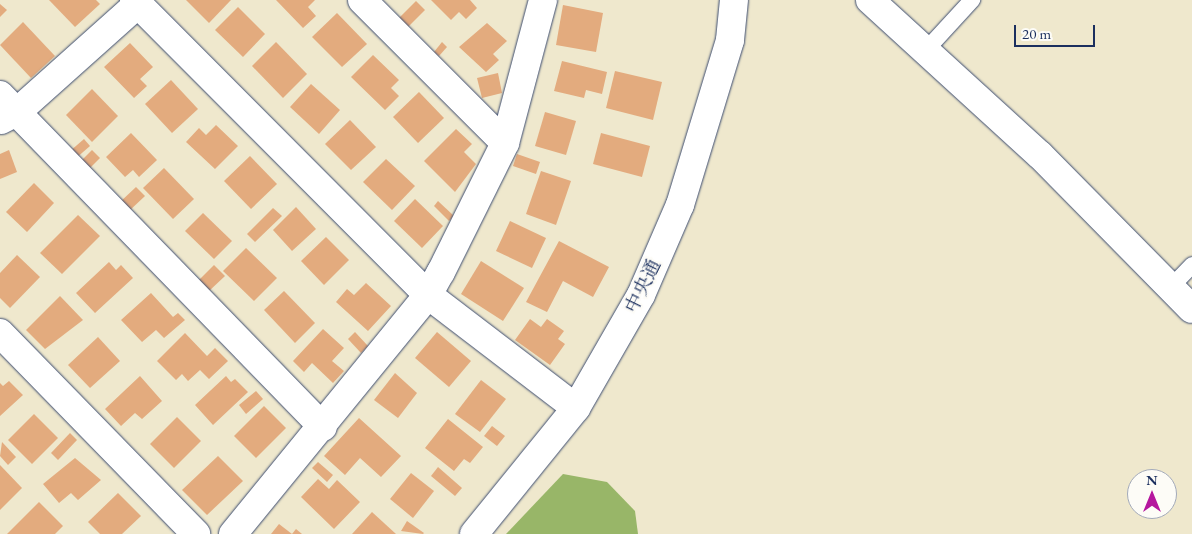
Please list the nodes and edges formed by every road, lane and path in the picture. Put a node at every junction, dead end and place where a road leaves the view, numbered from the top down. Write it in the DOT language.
graph roads {
  1 [pos="362,0"];
  2 [pos="543,0"];
  3 [pos="734,0"];
  4 [pos="870,0"];
  5 [pos="972,0"];
  6 [pos="136,2"];
  7 [pos="927,49"];
  8 [pos="6,109"];
  9 [pos="505,143"];
  10 [pos="1192,265"];
  11 [pos="1170,288"];
  12 [pos="428,295"];
  13 [pos="1192,309"];
  14 [pos="0,332"];
  15 [pos="576,408"];
  16 [pos="324,427"];
  17 [pos="196,534"];
  18 [pos="233,534"];
  19 [pos="474,534"];
  1 -- 9 [label="street"];
  2 -- 9 [label="street"];
  3 -- 15 [label="street, 中央通"];
  4 -- 7 [label="street"];
  5 -- 7 [label="lane"];
  6 -- 8 [label="street"];
  6 -- 12 [label="street"];
  7 -- 11 [label="street"];
  8 -- 16 [label="street"];
  9 -- 12 [label="street"];
  10 -- 11 [label="lane"];
  11 -- 13 [label="street"];
  12 -- 15 [label="street"];
  12 -- 16 [label="street"];
  14 -- 17 [label="street"];
  15 -- 19 [label="street, 中央通"];
  16 -- 18 [label="street"];
}
